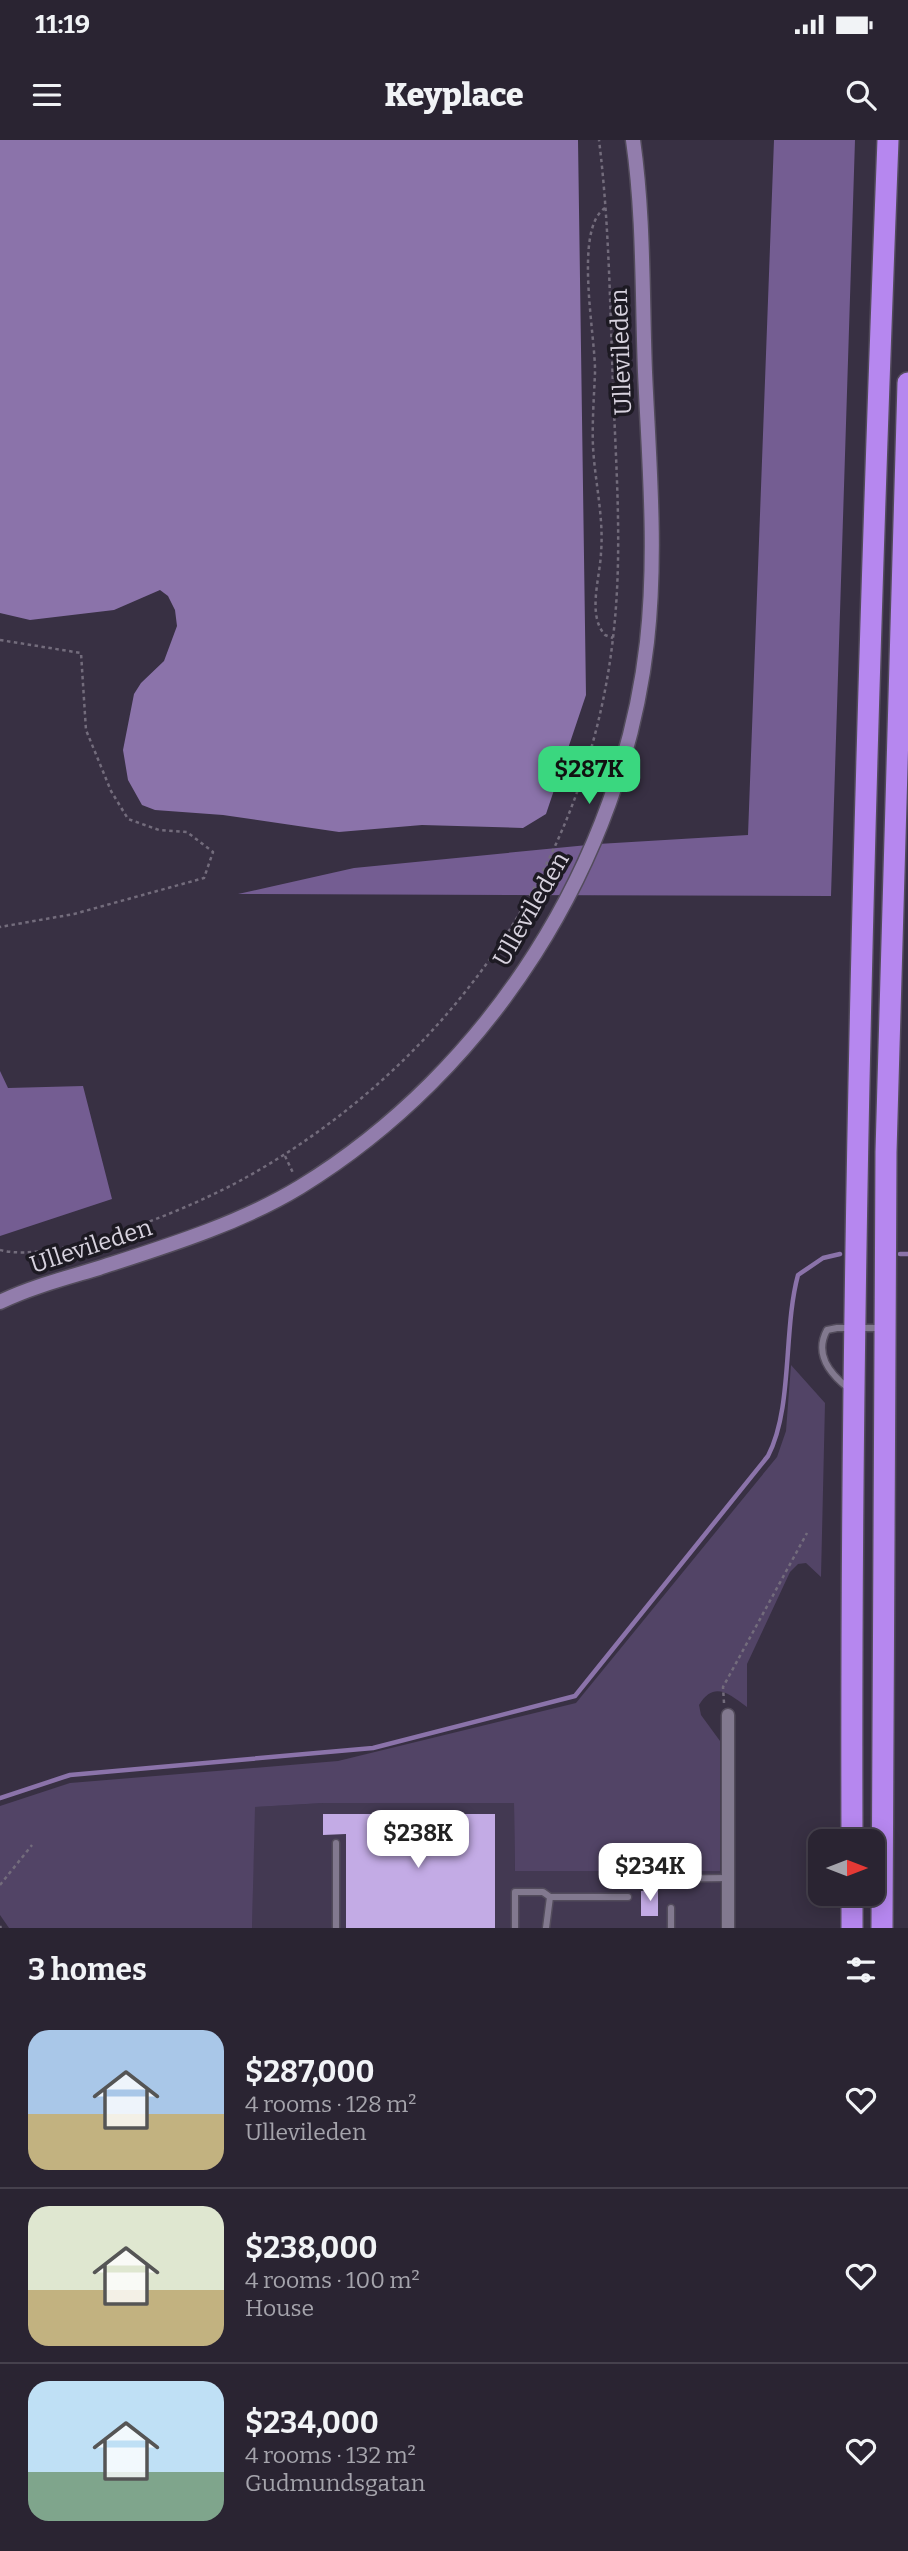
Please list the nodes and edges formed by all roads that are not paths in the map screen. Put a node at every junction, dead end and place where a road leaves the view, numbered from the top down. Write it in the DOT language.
graph roads {
  1 [pos="633,140"];
  2 [pos="888,140"];
  3 [pos="908,383"];
  4 [pos="0,1294"];
  5 [pos="17,1294"];
  6 [pos="0,1302"];
  7 [pos="856,1327"];
  8 [pos="884,1329"];
  9 [pos="855,1393"];
  10 [pos="728,1715"];
  11 [pos="852,1829"];
  12 [pos="336,1843"];
  13 [pos="728,1878"];
  14 [pos="650,1879"];
  15 [pos="550,1897"];
  16 [pos="628,1897"];
  17 [pos="852,1906"];
  18 [pos="671,1908"];
  19 [pos="336,1928"];
  20 [pos="515,1928"];
  21 [pos="546,1928"];
  22 [pos="671,1928"];
  23 [pos="727,1928"];
  24 [pos="852,1928"];
  25 [pos="882,1928"];
  1 -- 5 [label="main road, Ullevileden"];
  2 -- 7 [label="highway"];
  3 -- 8 [label="highway"];
  4 -- 5 [label="main road, Ullevileden"];
  5 -- 6 [label="main road, Ullevileden"];
  7 -- 8 [label="lane"];
  7 -- 9 [label="highway"];
  7 -- 9 [label="lane"];
  8 -- 25 [label="highway"];
  9 -- 11 [label="highway"];
  10 -- 13 [label="street"];
  12 -- 19 [label="lane"];
  13 -- 14 [label="lane"];
  13 -- 23 [label="street"];
  15 -- 16 [label="lane"];
  15 -- 20 [label="lane"];
  15 -- 21 [label="lane"];
  17 -- 24 [label="highway"];
  18 -- 22 [label="lane"];
}
